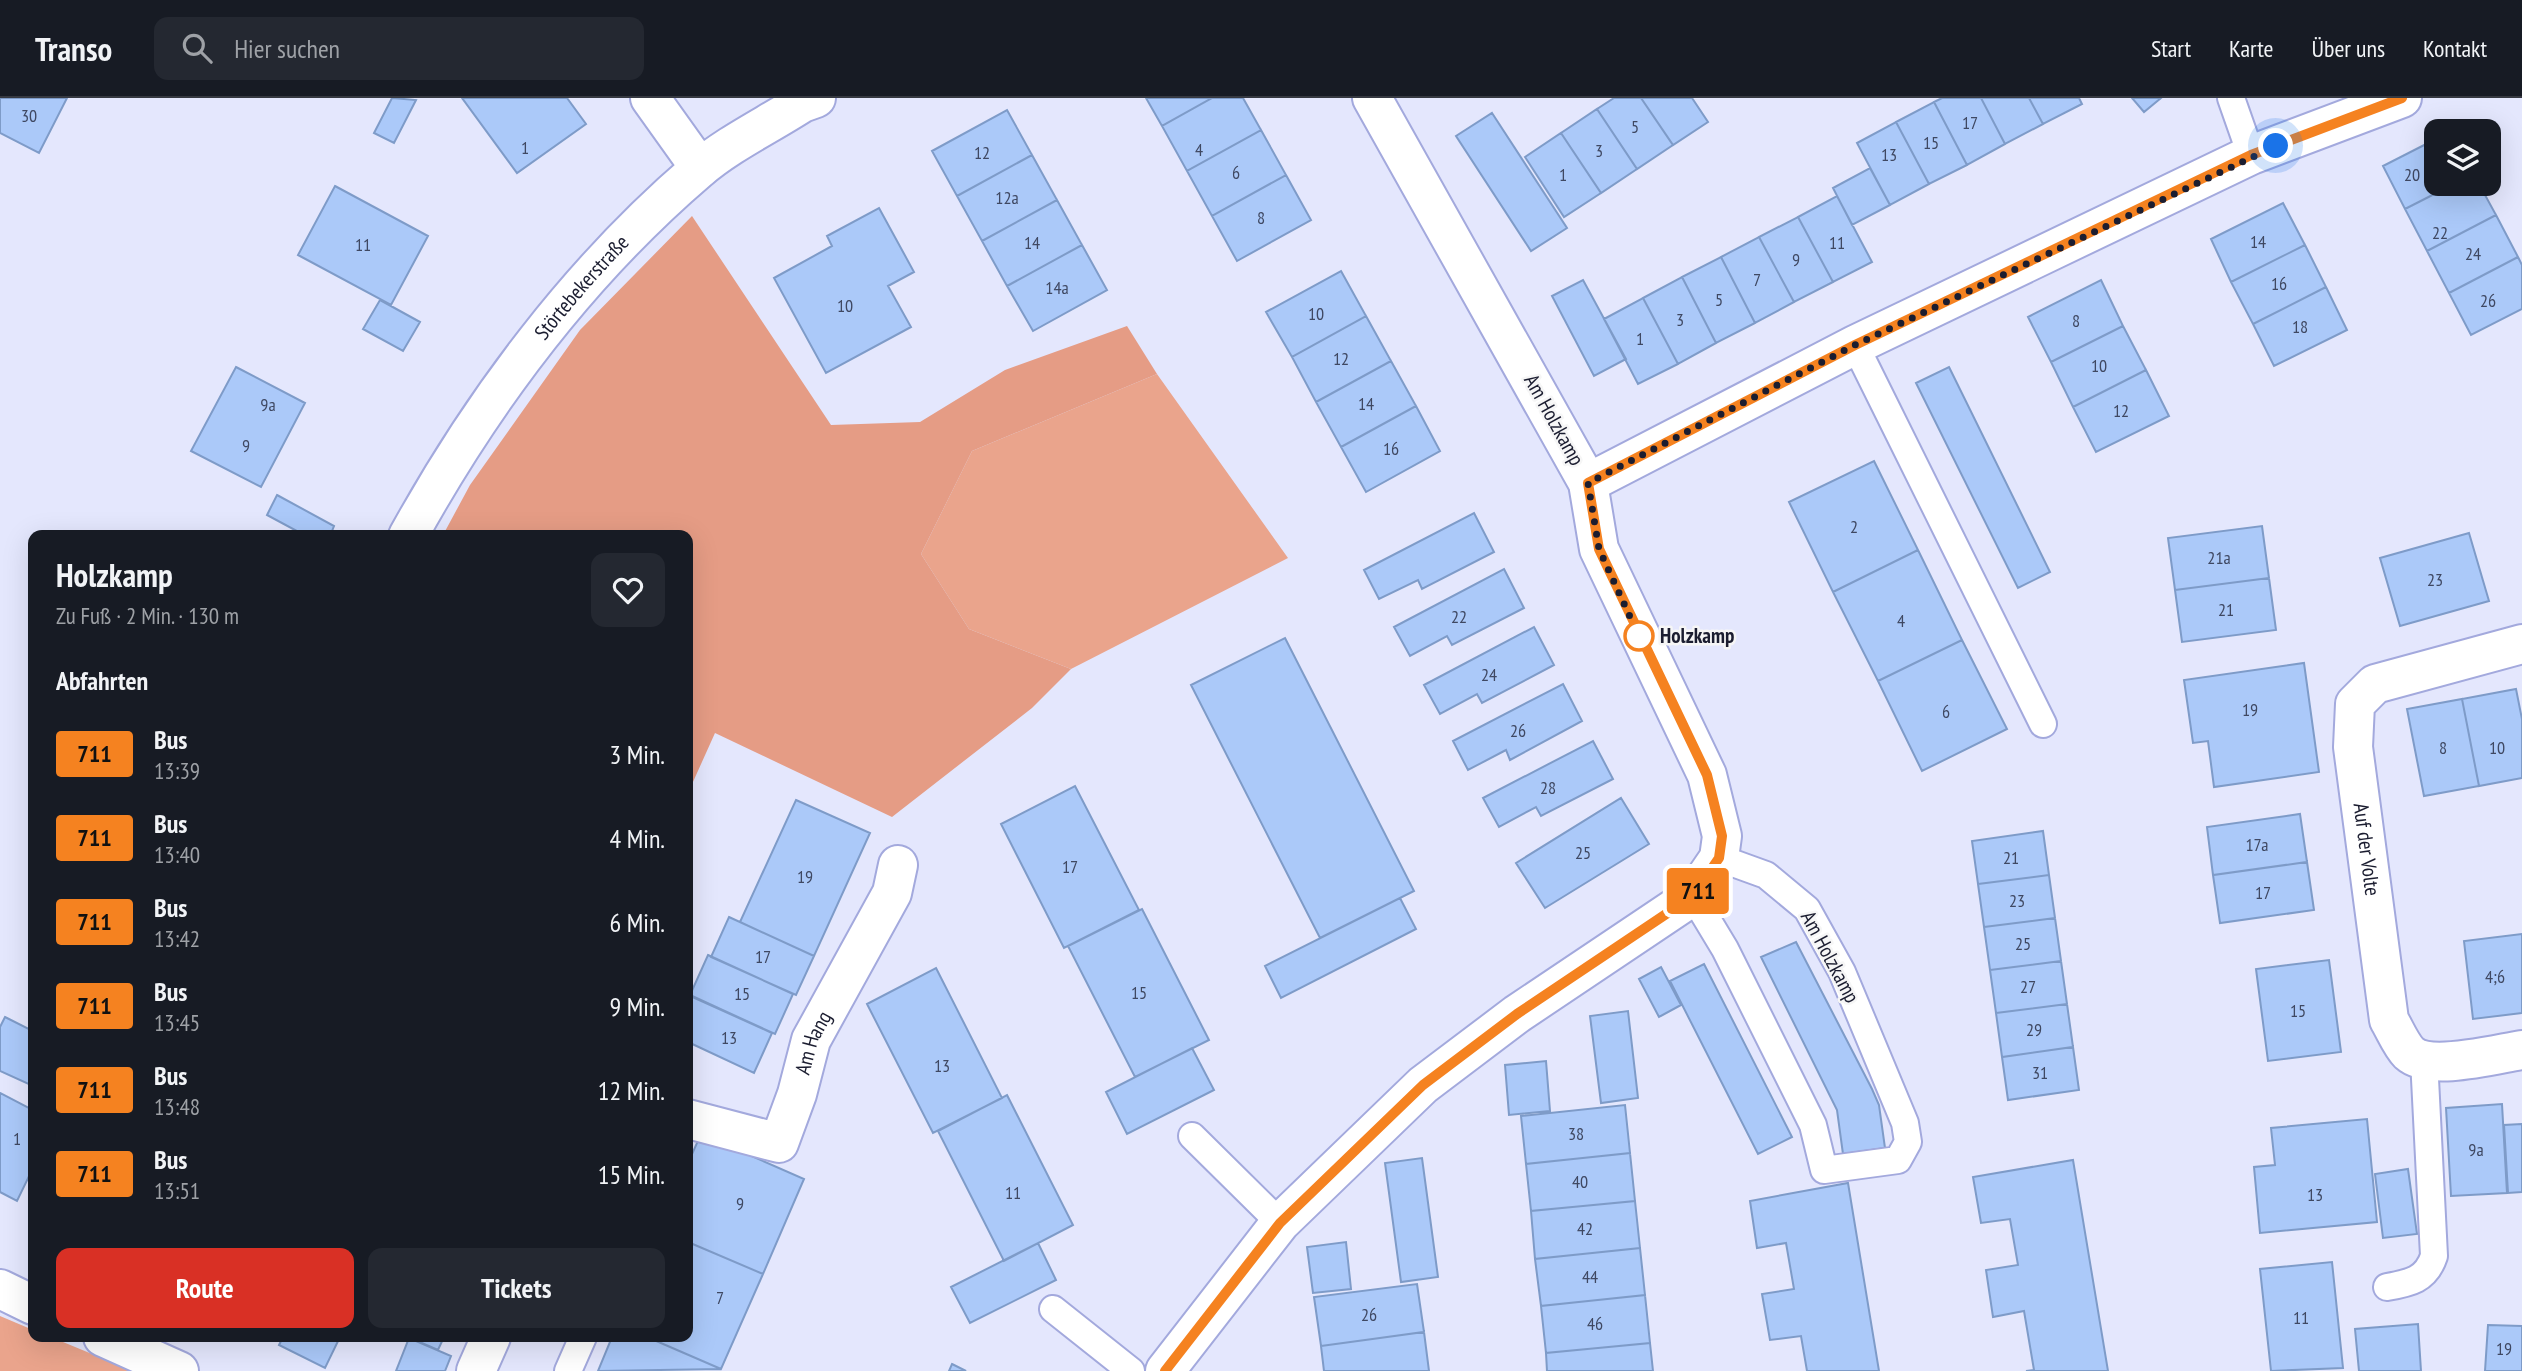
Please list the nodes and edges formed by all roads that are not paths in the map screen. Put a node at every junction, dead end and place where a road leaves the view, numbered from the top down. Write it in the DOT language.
graph roads {
  1 [pos="650,98"];
  2 [pos="816,98"];
  3 [pos="1372,98"];
  4 [pos="2231,98"];
  5 [pos="2402,98"];
  6 [pos="2251,155"];
  7 [pos="700,168"];
  8 [pos="1855,345"];
  9 [pos="1588,483"];
  10 [pos="412,530"];
  11 [pos="2522,644"];
  12 [pos="2043,724"];
  13 [pos="1719,858"];
  14 [pos="898,865"];
  15 [pos="1693,896"];
  16 [pos="2522,1050"];
  17 [pos="2424,1059"];
  18 [pos="693,1120"];
  19 [pos="1192,1136"];
  20 [pos="1280,1223"];
  21 [pos="2387,1287"];
  22 [pos="0,1289"];
  23 [pos="28,1303"];
  24 [pos="1054,1309"];
  25 [pos="114,1342"];
  26 [pos="489,1342"];
  27 [pos="581,1342"];
  28 [pos="179,1371"];
  29 [pos="476,1371"];
  30 [pos="568,1371"];
  31 [pos="1131,1371"];
  32 [pos="1165,1371"];
  1 -- 7 [label="street"];
  2 -- 7 [label="street, Störtebekerstraße"];
  3 -- 9 [label="street, Am Holzkamp"];
  4 -- 6 [label="lane"];
  5 -- 6 [label="street"];
  6 -- 8 [label="street"];
  7 -- 10 [label="street, Störtebekerstraße"];
  8 -- 9 [label="street"];
  8 -- 12 [label="lane"];
  9 -- 13 [label="street, Am Holzkamp"];
  11 -- 17 [label="street, Auf der Volte"];
  13 -- 15 [label="street"];
  13 -- 15 [label="lane, Am Holzkamp"];
  14 -- 18 [label="street, Am Hang"];
  15 -- 20 [label="street"];
  16 -- 17 [label="street"];
  17 -- 21 [label="lane"];
  19 -- 20 [label="lane"];
  20 -- 32 [label="street"];
  22 -- 23 [label="street"];
  24 -- 31 [label="lane"];
  25 -- 28 [label="street"];
  26 -- 29 [label="street"];
  27 -- 30 [label="lane"];
}
